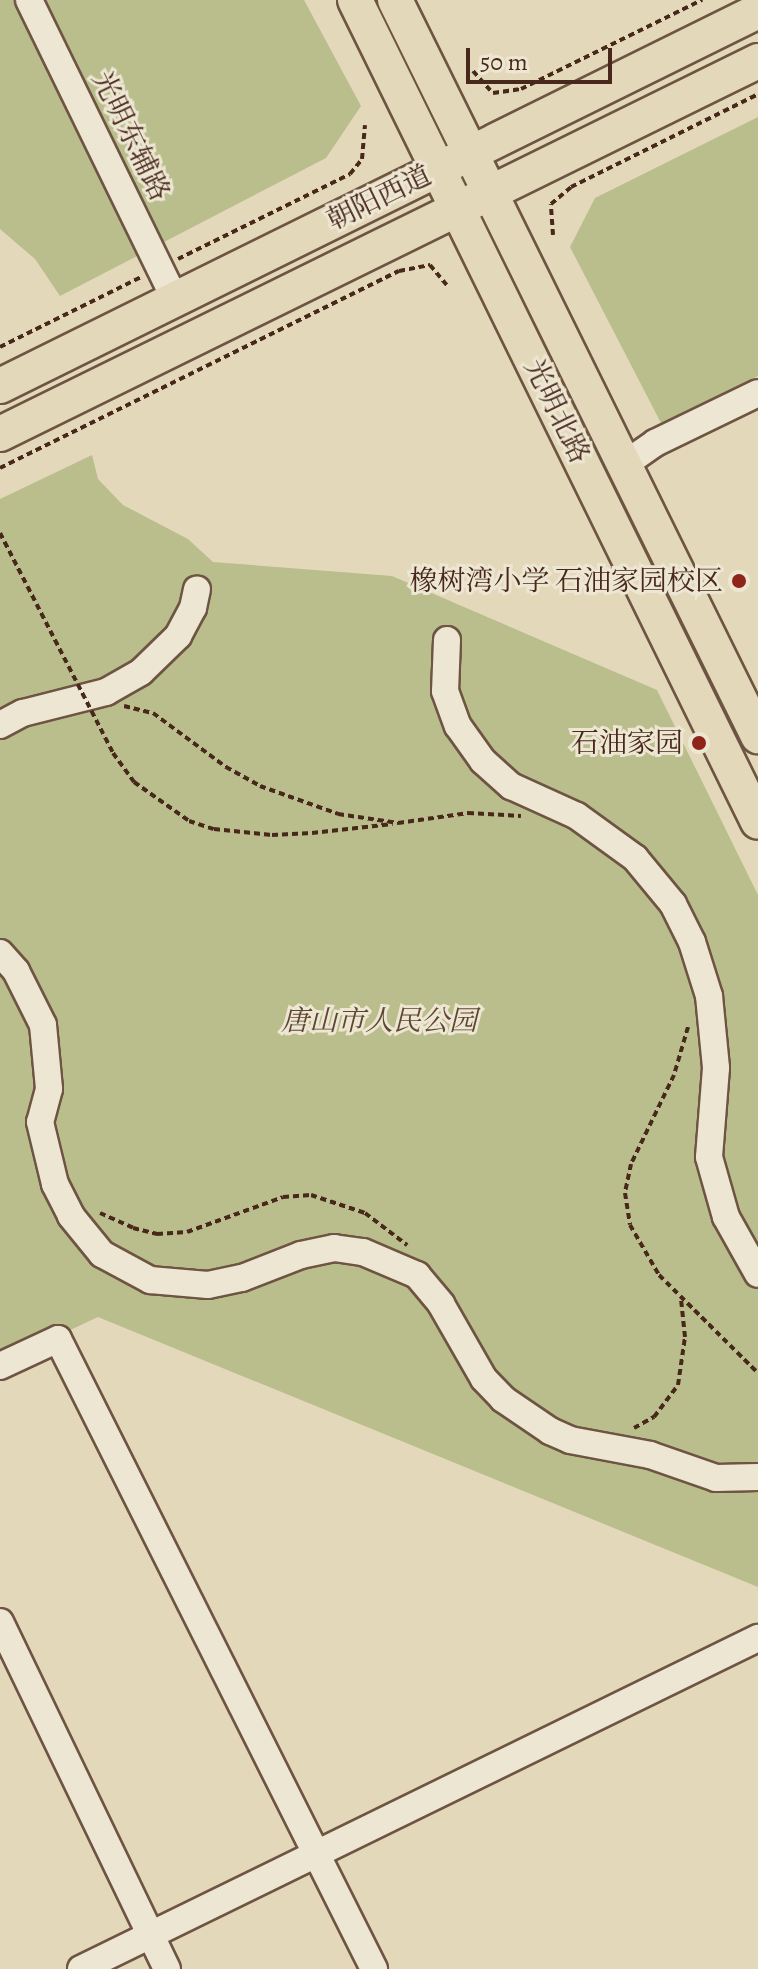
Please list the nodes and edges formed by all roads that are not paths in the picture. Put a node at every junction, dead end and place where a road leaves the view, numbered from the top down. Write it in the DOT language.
graph roads {
  1 [pos="29,0"];
  2 [pos="355,0"];
  3 [pos="395,0"];
  4 [pos="758,11"];
  5 [pos="758,61"];
  6 [pos="471,153"];
  7 [pos="438,169"];
  8 [pos="491,194"];
  9 [pos="458,210"];
  10 [pos="175,300"];
  11 [pos="0,386"];
  12 [pos="758,393"];
  13 [pos="758,412"];
  14 [pos="0,434"];
  15 [pos="625,464"];
  16 [pos="197,589"];
  17 [pos="447,640"];
  18 [pos="0,725"];
  19 [pos="758,736"];
  20 [pos="758,822"];
  21 [pos="0,953"];
  22 [pos="758,1274"];
  23 [pos="0,1366"];
  24 [pos="758,1477"];
  25 [pos="0,1622"];
  26 [pos="758,1638"];
  27 [pos="316,1854"];
  28 [pos="150,1935"];
  29 [pos="81,1969"];
  30 [pos="167,1969"];
  31 [pos="374,1969"];
  1 -- 10 [label="street, 光明东辅路"];
  2 -- 7 [label="main road, 光明北路"];
  3 -- 6 [label="main road, 光明北路"];
  4 -- 6 [label="main road, 朝阳西道"];
  5 -- 8 [label="main road, 朝阳西道"];
  6 -- 7 [label="main road, 朝阳西道"];
  6 -- 8 [label="main road, 光明北路"];
  7 -- 9 [label="main road, 光明北路"];
  7 -- 10 [label="main road, 朝阳西道"];
  8 -- 9 [label="main road, 朝阳西道"];
  8 -- 15 [label="main road, 光明北路"];
  9 -- 14 [label="main road, 朝阳西道"];
  9 -- 20 [label="main road, 光明北路"];
  10 -- 11 [label="main road, 朝阳西道"];
  12 -- 15 [label="street"];
  13 -- 15 [label="street"];
  15 -- 19 [label="main road, 光明北路"];
  16 -- 18 [label="street"];
  17 -- 22 [label="street"];
  21 -- 24 [label="street"];
  23 -- 27 [label="street"];
  25 -- 28 [label="street"];
  26 -- 27 [label="street"];
  27 -- 28 [label="street"];
  27 -- 31 [label="street"];
  28 -- 29 [label="street"];
  28 -- 30 [label="street"];
}
